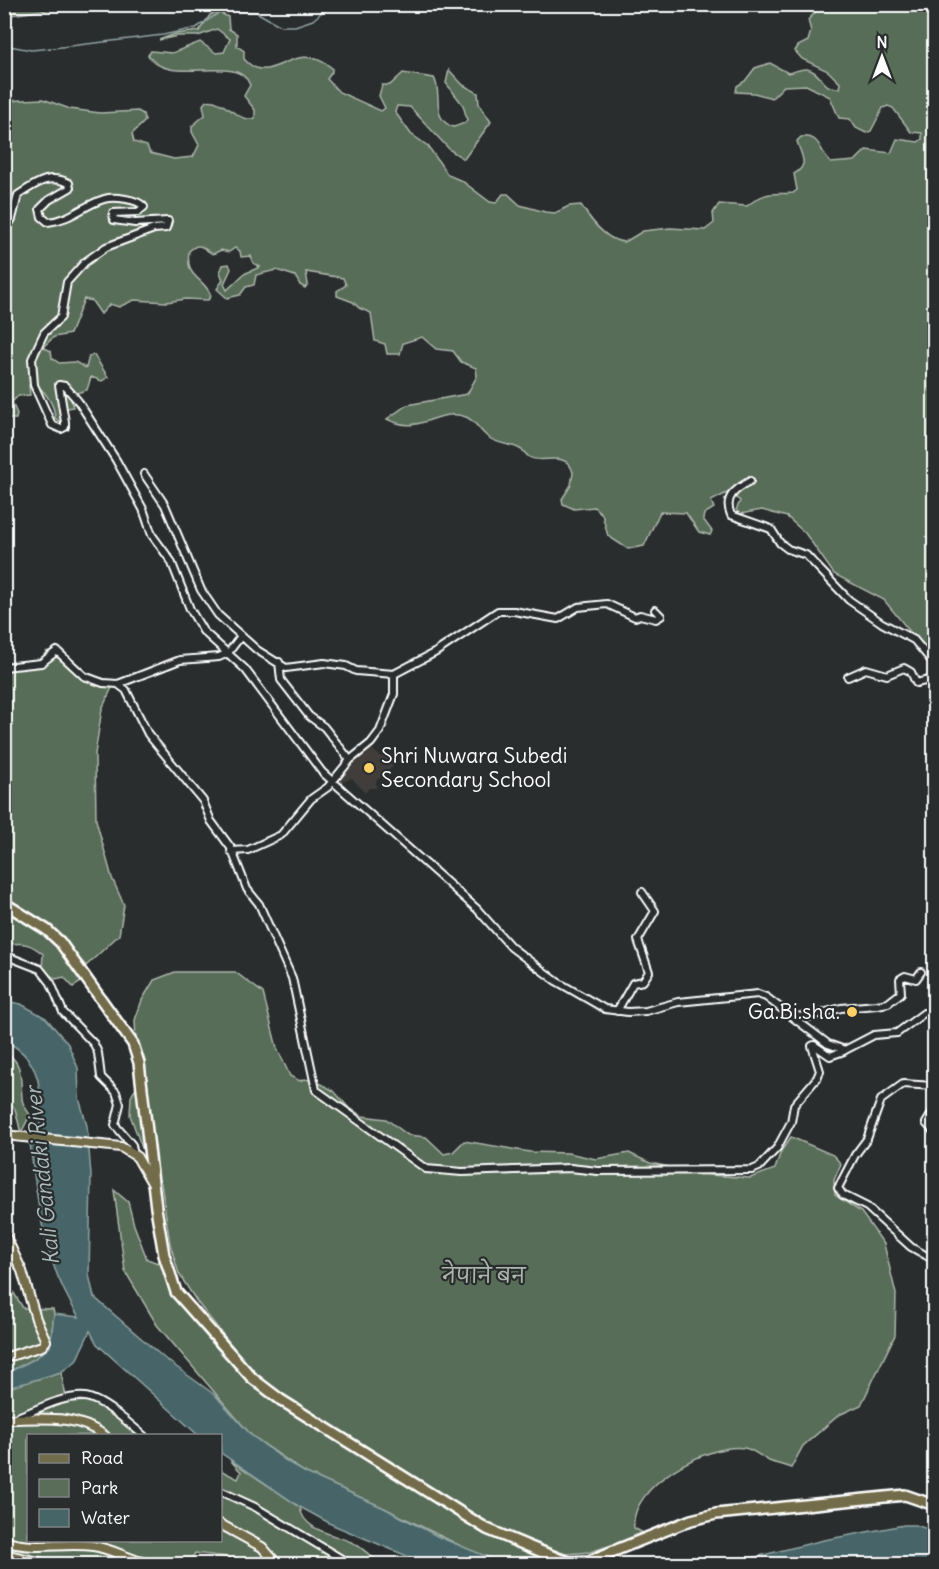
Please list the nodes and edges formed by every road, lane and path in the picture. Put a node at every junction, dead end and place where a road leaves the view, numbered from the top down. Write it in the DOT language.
graph roads {
  1 [pos="4,232"];
  2 [pos="144,474"];
  3 [pos="750,481"];
  4 [pos="655,610"];
  5 [pos="241,636"];
  6 [pos="228,653"];
  7 [pos="934,658"];
  8 [pos="279,662"];
  9 [pos="4,667"];
  10 [pos="394,674"];
  11 [pos="848,676"];
  12 [pos="934,679"];
  13 [pos="118,684"];
  14 [pos="350,760"];
  15 [pos="334,781"];
  16 [pos="231,851"];
  17 [pos="642,892"];
  18 [pos="4,903"];
  19 [pos="4,955"];
  20 [pos="921,972"];
  21 [pos="617,1011"];
  22 [pos="934,1012"];
  23 [pos="792,1016"];
  24 [pos="845,1050"];
  25 [pos="934,1086"];
  26 [pos="934,1110"];
  27 [pos="934,1132"];
  28 [pos="4,1136"];
  29 [pos="134,1155"];
  30 [pos="153,1184"];
  31 [pos="4,1233"];
  32 [pos="934,1260"];
  33 [pos="4,1358"];
  34 [pos="8,1419"];
  35 [pos="102,1434"];
  36 [pos="141,1434"];
  37 [pos="222,1492"];
  38 [pos="934,1504"];
  39 [pos="222,1525"];
  40 [pos="4,1541"];
  41 [pos="4,1554"];
  42 [pos="46,1564"];
  43 [pos="151,1564"];
  44 [pos="277,1564"];
  45 [pos="350,1564"];
  1 -- 6 [label="street"];
  2 -- 5 [label="street"];
  3 -- 7 [label="street"];
  4 -- 10 [label="street"];
  5 -- 6 [label="street"];
  5 -- 8 [label="street"];
  6 -- 13 [label="street"];
  6 -- 15 [label="street"];
  8 -- 10 [label="street"];
  8 -- 14 [label="street"];
  9 -- 13 [label="street"];
  10 -- 14 [label="street"];
  11 -- 12 [label="street"];
  13 -- 16 [label="street"];
  14 -- 15 [label="street"];
  15 -- 16 [label="street"];
  15 -- 21 [label="street"];
  16 -- 24 [label="street"];
  17 -- 21 [label="street"];
  18 -- 30 [label="highway"];
  19 -- 29 [label="street"];
  20 -- 23 [label="street"];
  21 -- 23 [label="street"];
  22 -- 24 [label="street"];
  23 -- 24 [label="street"];
  25 -- 32 [label="street"];
  26 -- 27 [label="street"];
  28 -- 29 [label="main road"];
  29 -- 30 [label="main road"];
  30 -- 38 [label="highway"];
  31 -- 33 [label="main road"];
  34 -- 35 [label="main road"];
  34 -- 36 [label="street"];
  37 -- 45 [label="street"];
  39 -- 44 [label="main road"];
  40 -- 43 [label="main road"];
  41 -- 42 [label="main road"];
}
